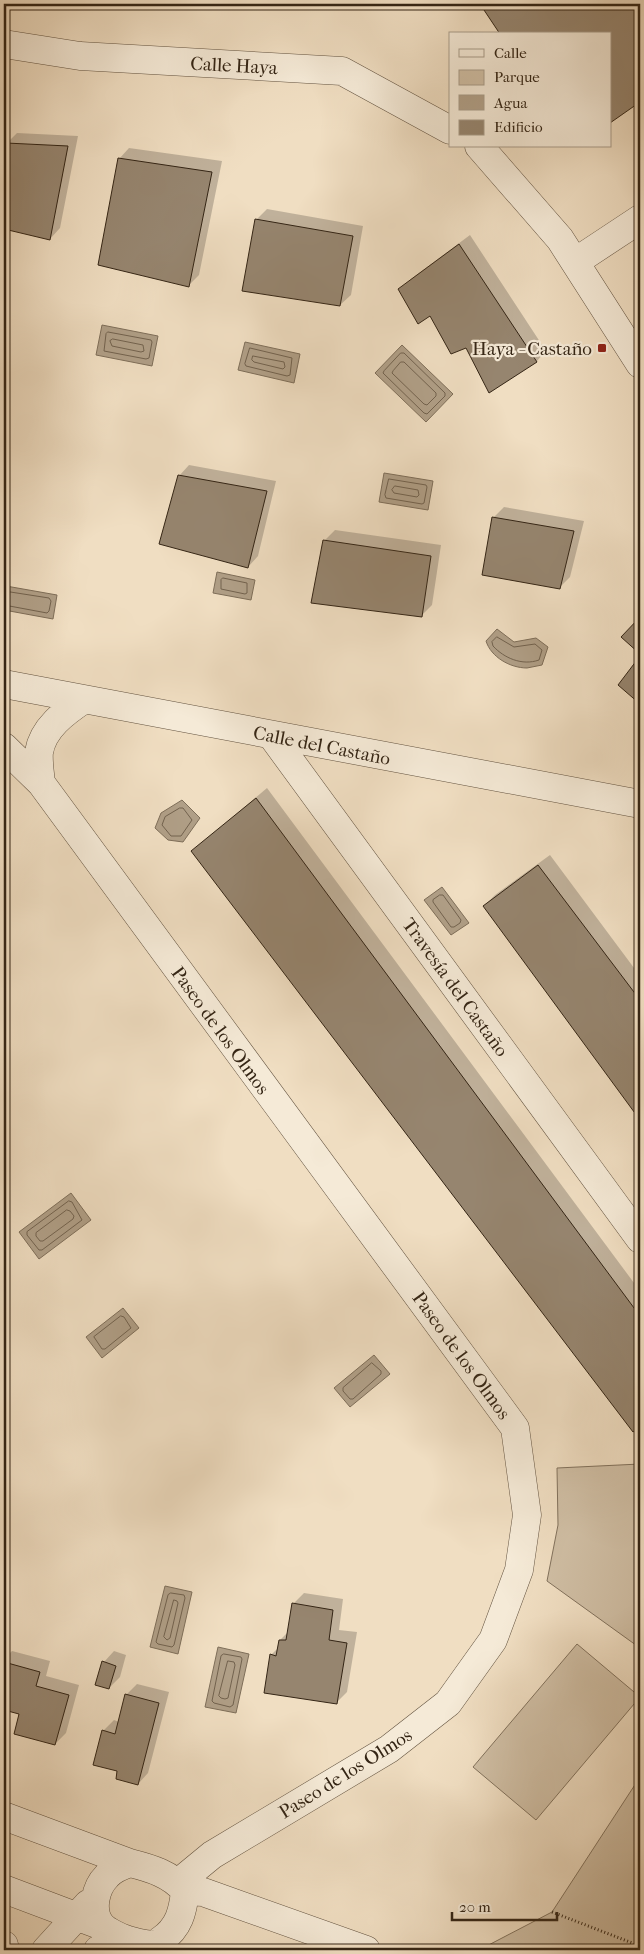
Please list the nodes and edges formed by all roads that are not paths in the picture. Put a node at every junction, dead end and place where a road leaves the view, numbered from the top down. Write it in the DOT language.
graph roads {
  1 [pos="4,44"];
  2 [pos="449,129"];
  3 [pos="481,148"];
  4 [pos="640,219"];
  5 [pos="575,262"];
  6 [pos="640,364"];
  7 [pos="4,684"];
  8 [pos="83,700"];
  9 [pos="272,736"];
  10 [pos="4,747"];
  11 [pos="41,783"];
  12 [pos="640,804"];
  13 [pos="640,1239"];
  14 [pos="4,1816"];
  15 [pos="130,1863"];
  16 [pos="182,1887"];
  17 [pos="4,1889"];
  18 [pos="86,1907"];
  19 [pos="108,1938"];
  20 [pos="4,1945"];
  21 [pos="163,1947"];
  22 [pos="5,1950"];
  23 [pos="46,1950"];
  24 [pos="366,1950"];
  1 -- 2 [label="street, Calle Haya"];
  3 -- 5 [label="street"];
  4 -- 5 [label="street"];
  5 -- 6 [label="street"];
  7 -- 8 [label="street, Calle del Castaño"];
  8 -- 9 [label="street, Calle del Castaño"];
  8 -- 11 [label="street"];
  9 -- 12 [label="street, Calle del Castaño"];
  9 -- 13 [label="street, Travesía del Castaño"];
  10 -- 11 [label="street, Paseo de los Olmos"];
  11 -- 16 [label="street, Paseo de los Olmos"];
  14 -- 15 [label="street"];
  15 -- 16 [label="street"];
  15 -- 18 [label="street"];
  16 -- 21 [label="street"];
  16 -- 24 [label="street"];
  17 -- 18 [label="street"];
  18 -- 19 [label="street"];
  18 -- 23 [label="street"];
  19 -- 21 [label="street"];
  20 -- 22 [label="street"];
}
